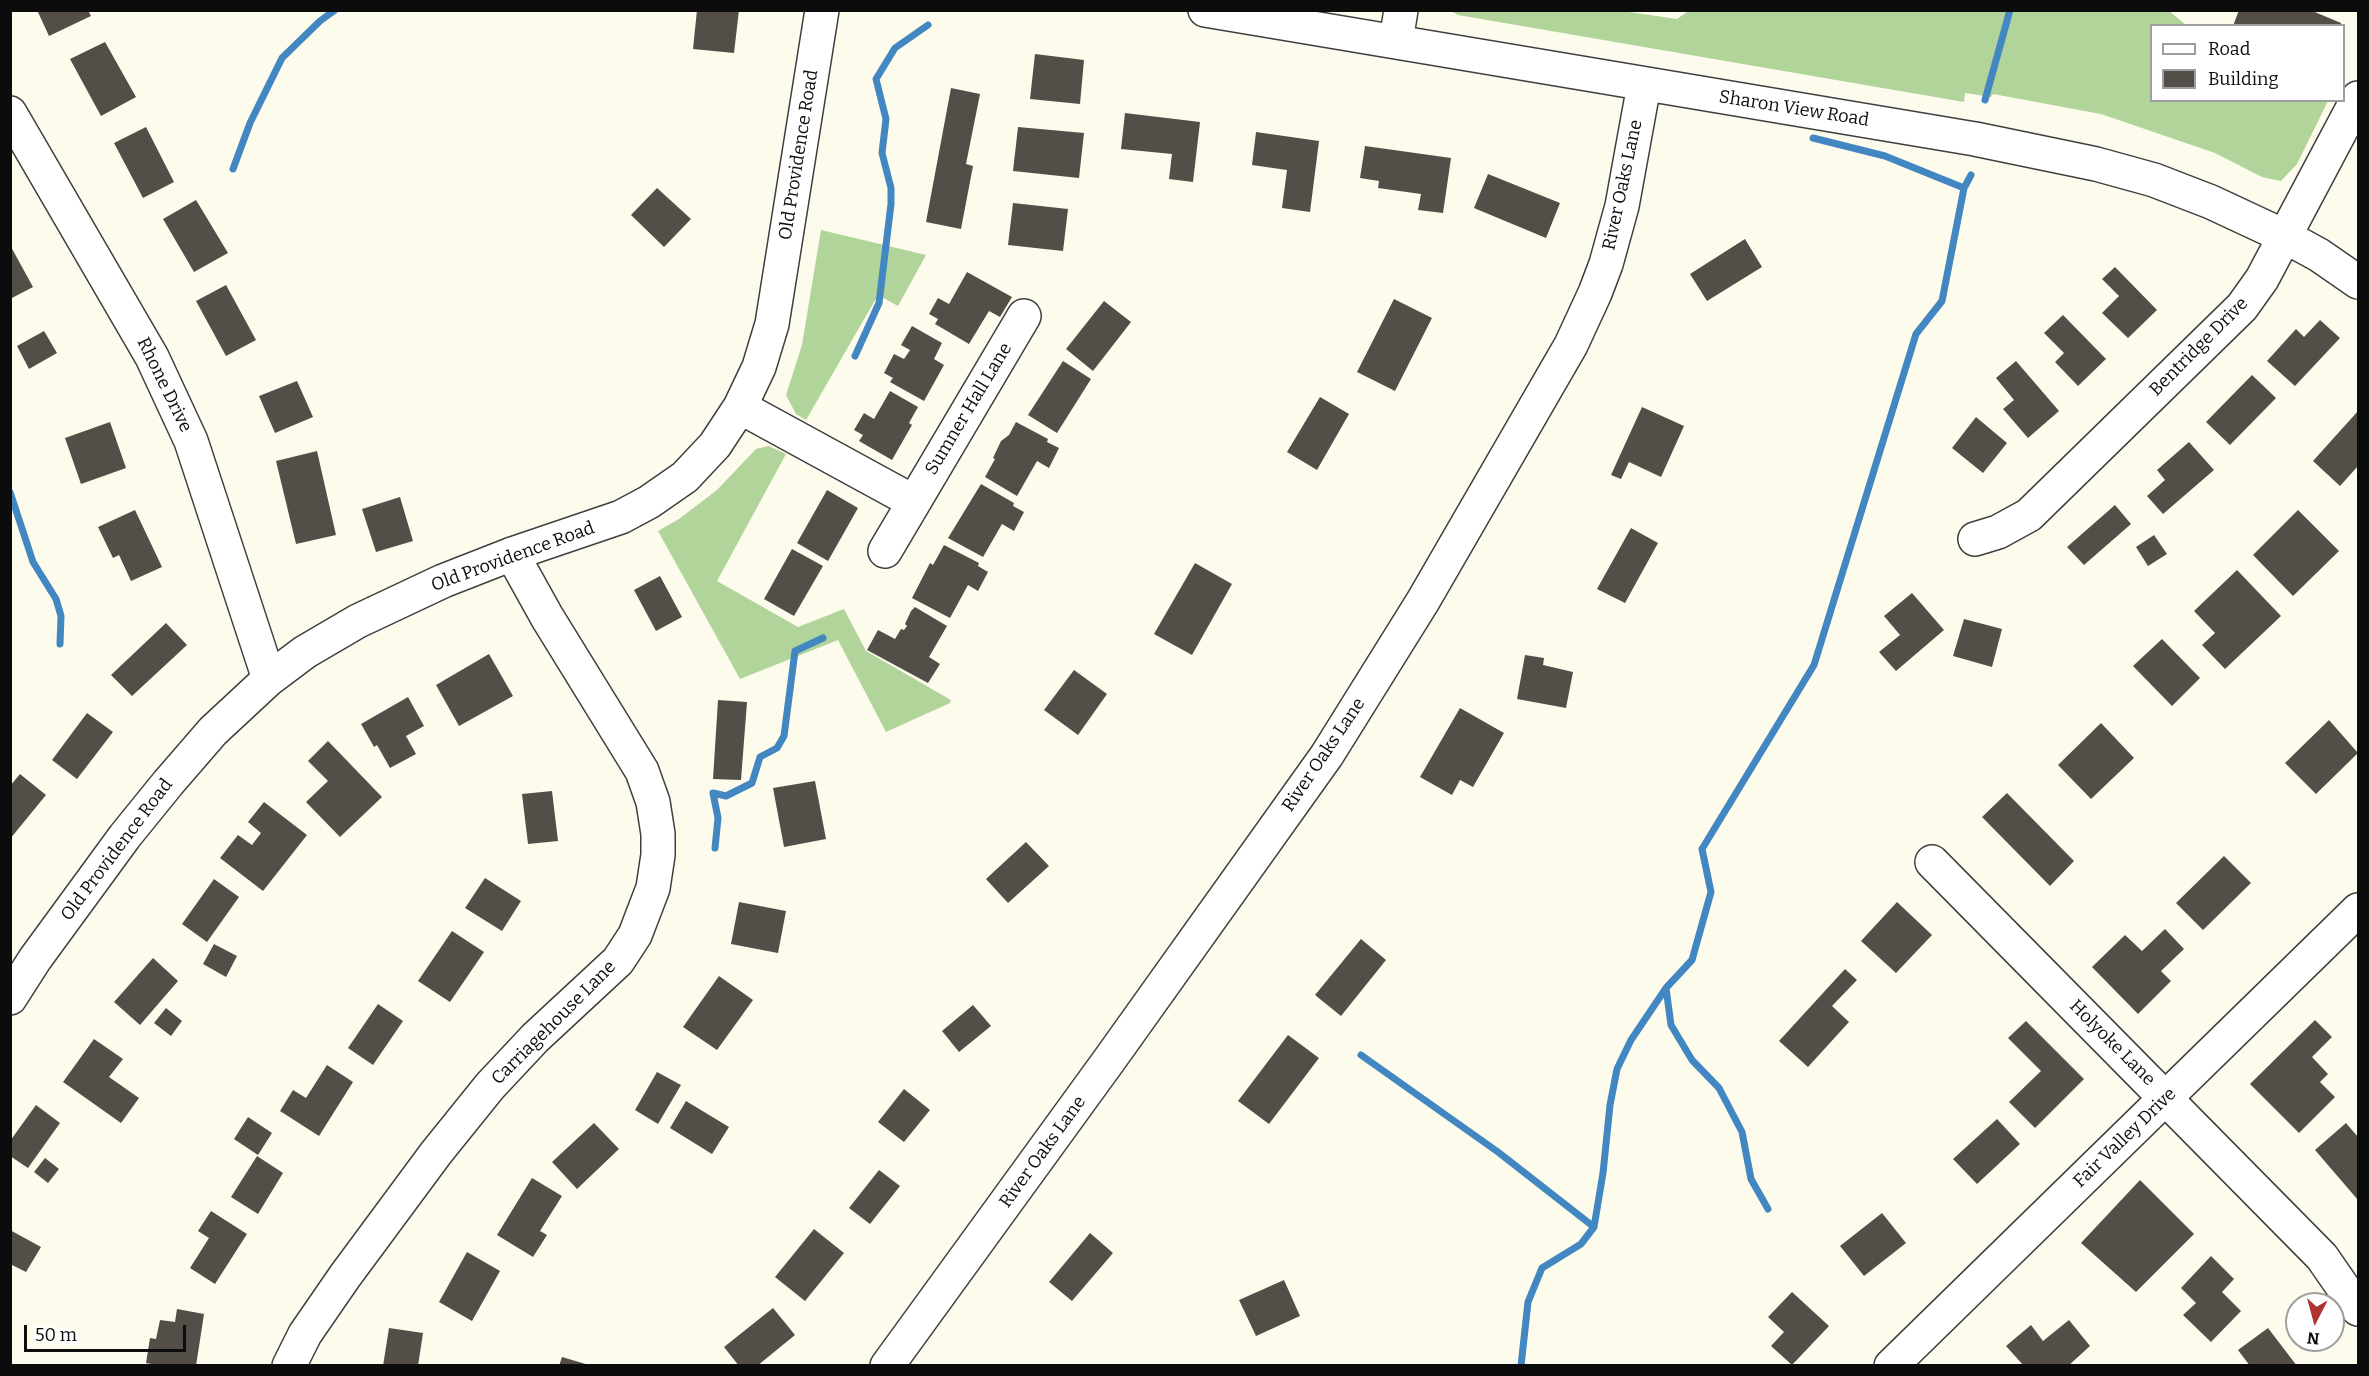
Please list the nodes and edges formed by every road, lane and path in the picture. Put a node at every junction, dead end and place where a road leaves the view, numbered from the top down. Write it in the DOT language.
graph roads {
  1 [pos="822,10"];
  2 [pos="1205,10"];
  3 [pos="1398,26"];
  4 [pos="1644,85"];
  5 [pos="2358,98"];
  6 [pos="10,113"];
  7 [pos="2286,237"];
  8 [pos="2358,282"];
  9 [pos="1024,316"];
  10 [pos="740,407"];
  11 [pos="914,502"];
  12 [pos="1975,539"];
  13 [pos="885,551"];
  14 [pos="512,554"];
  15 [pos="268,679"];
  16 [pos="1932,862"];
  17 [pos="2358,910"];
  18 [pos="10,998"];
  19 [pos="2166,1098"];
  20 [pos="2358,1309"];
  21 [pos="289,1365"];
  22 [pos="887,1365"];
  23 [pos="1890,1365"];
  1 -- 10 [label="street, Old Providence Road"];
  2 -- 3 [label="street, Sharon View Road"];
  3 -- 4 [label="street, Sharon View Road"];
  4 -- 7 [label="street, Sharon View Road"];
  4 -- 22 [label="street, River Oaks Lane"];
  5 -- 7 [label="street, Bentridge Drive"];
  6 -- 15 [label="street, Rhone Drive"];
  7 -- 8 [label="street, Sharon View Road"];
  7 -- 12 [label="street, Bentridge Drive"];
  9 -- 11 [label="street, Sumner Hall Lane"];
  10 -- 11 [label="street"];
  10 -- 14 [label="street, Old Providence Road"];
  11 -- 13 [label="street, Sumner Hall Lane"];
  14 -- 15 [label="street, Old Providence Road"];
  14 -- 21 [label="street, Carriagehouse Lane"];
  15 -- 18 [label="street, Old Providence Road"];
  16 -- 19 [label="street, Holyoke Lane"];
  17 -- 19 [label="street, Fair Valley Drive"];
  19 -- 20 [label="street, Holyoke Lane"];
  19 -- 23 [label="street, Fair Valley Drive"];
}
